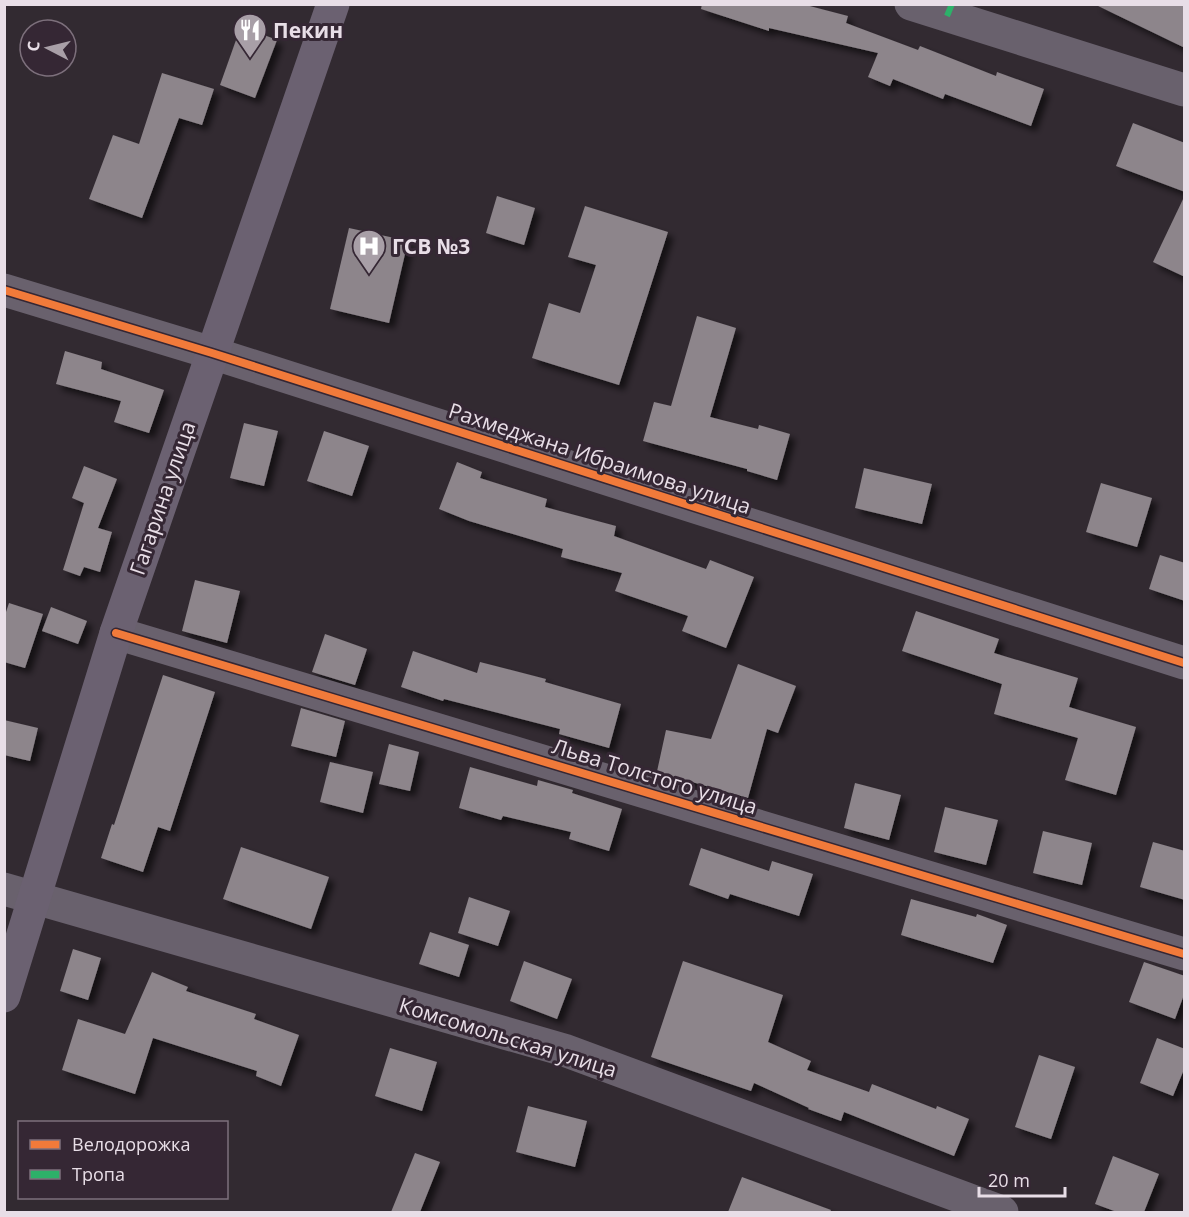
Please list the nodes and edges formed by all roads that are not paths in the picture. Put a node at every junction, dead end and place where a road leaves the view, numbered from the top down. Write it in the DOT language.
graph roads {
  1 [pos="333,4"];
  2 [pos="911,4"];
  3 [pos="950,10"];
  4 [pos="1185,90"];
  5 [pos="4,290"];
  6 [pos="212,352"];
  7 [pos="116,633"];
  8 [pos="1185,663"];
  9 [pos="4,889"];
  10 [pos="35,899"];
  11 [pos="1185,954"];
  12 [pos="4,996"];
  13 [pos="1002,1212"];
  1 -- 6 [label="main road, Гагарина улица"];
  2 -- 3 [label="street"];
  3 -- 4 [label="street"];
  5 -- 6 [label="street, Рахмеджана Ибраимова улица"];
  6 -- 7 [label="main road, Гагарина улица"];
  6 -- 8 [label="street, Рахмеджана Ибраимова улица"];
  7 -- 10 [label="main road, Гагарина улица"];
  7 -- 11 [label="street, Льва Толстого улица"];
  9 -- 10 [label="street, Комсомольская улица"];
  10 -- 12 [label="main road, Гагарина улица"];
  10 -- 13 [label="street, Комсомольская улица"];
}
